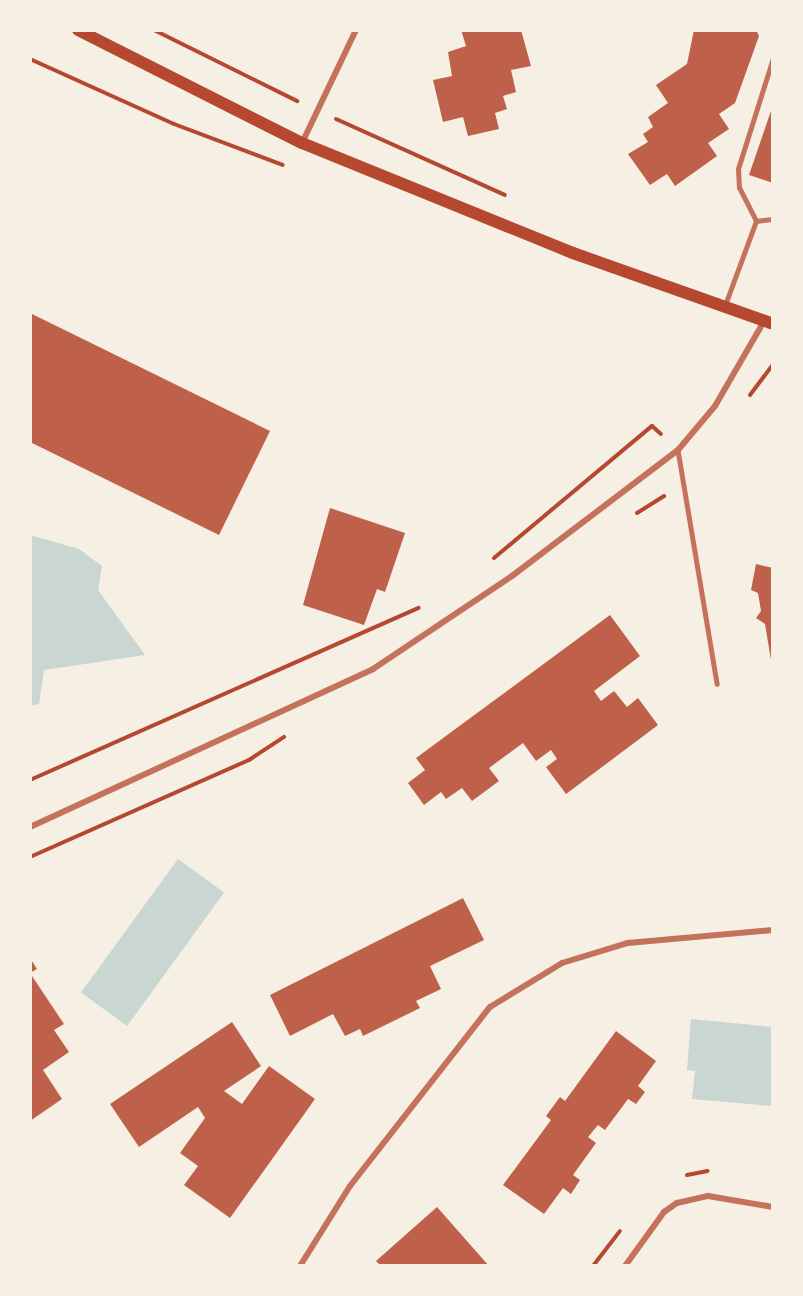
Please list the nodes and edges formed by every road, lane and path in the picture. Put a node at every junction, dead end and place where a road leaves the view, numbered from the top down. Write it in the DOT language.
graph roads {
  1 [pos="78,30"];
  2 [pos="154,30"];
  3 [pos="356,30"];
  4 [pos="773,58"];
  5 [pos="317,111"];
  6 [pos="302,142"];
  7 [pos="512,198"];
  8 [pos="773,219"];
  9 [pos="756,222"];
  10 [pos="724,308"];
  11 [pos="768,323"];
  12 [pos="678,450"];
  13 [pos="490,561"];
  14 [pos="423,606"];
  15 [pos="717,684"];
  16 [pos="30,780"];
  17 [pos="30,827"];
  18 [pos="773,930"];
  19 [pos="773,1207"];
  20 [pos="300,1266"];
  21 [pos="625,1266"];
  1 -- 6 [label="main road"];
  2 -- 5 [label="path"];
  3 -- 5 [label="street"];
  4 -- 9 [label="lane"];
  5 -- 6 [label="street"];
  5 -- 7 [label="path"];
  6 -- 10 [label="main road"];
  8 -- 9 [label="lane"];
  9 -- 10 [label="lane"];
  10 -- 11 [label="main road"];
  11 -- 12 [label="street"];
  12 -- 13 [label="path"];
  12 -- 15 [label="lane"];
  12 -- 17 [label="street"];
  14 -- 16 [label="path"];
  18 -- 20 [label="street"];
  19 -- 21 [label="street"];
}
